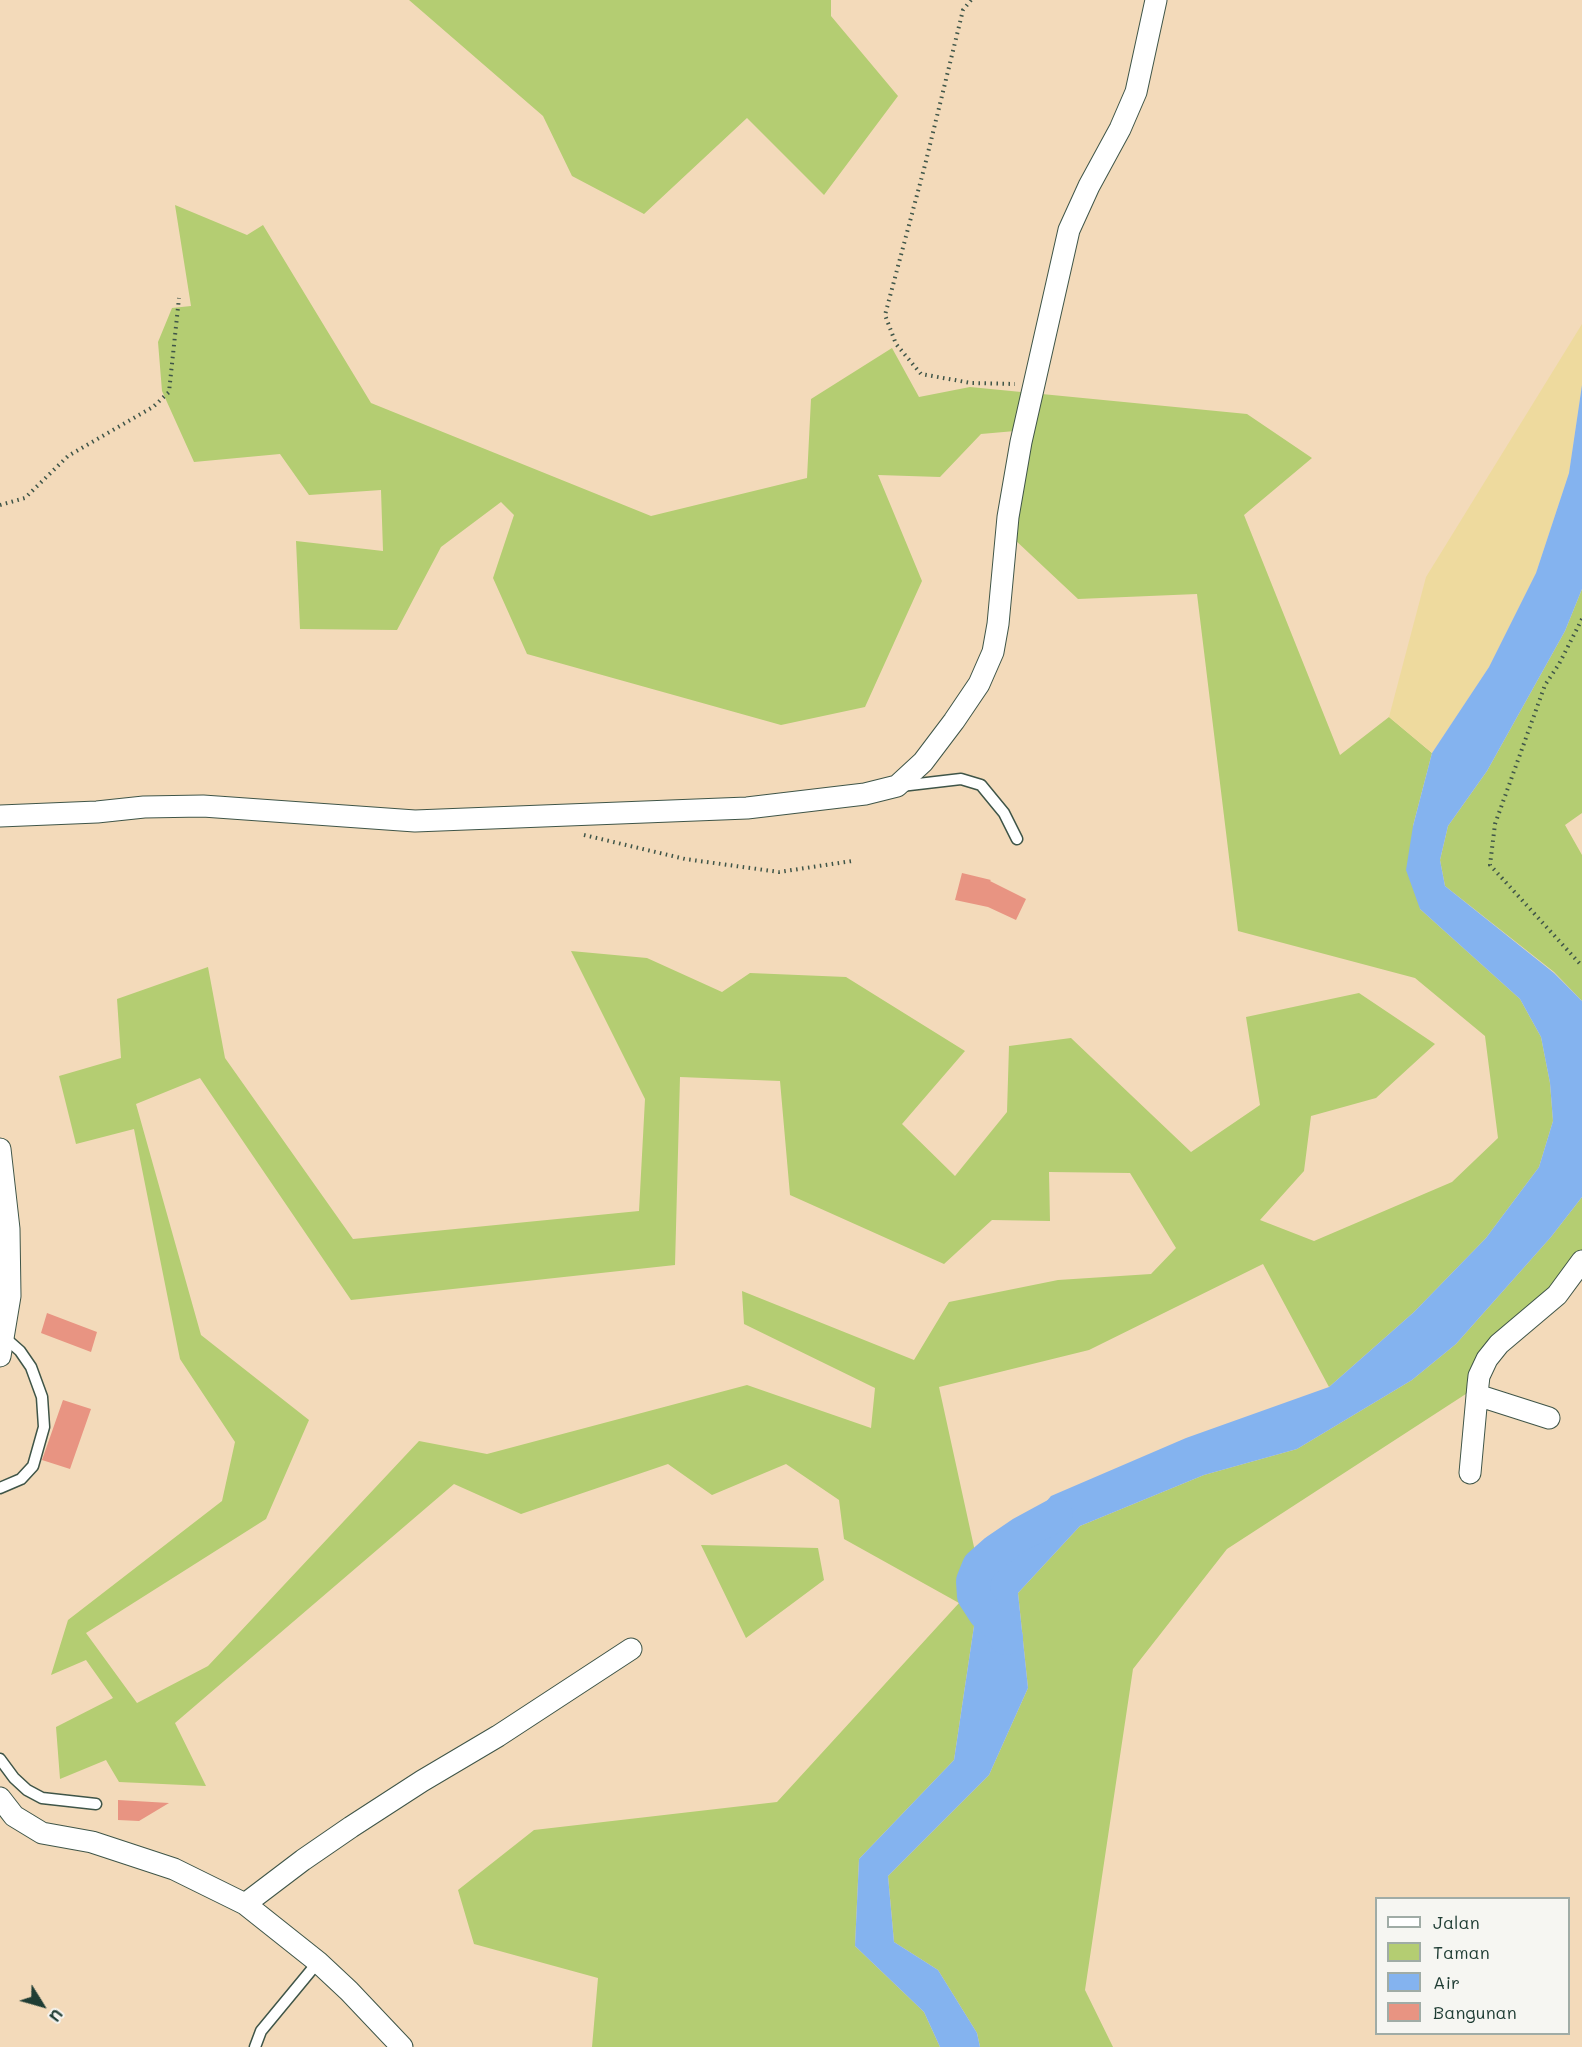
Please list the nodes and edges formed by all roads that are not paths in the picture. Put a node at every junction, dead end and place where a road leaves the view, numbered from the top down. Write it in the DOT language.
graph roads {
  1 [pos="1156,0"];
  2 [pos="897,786"];
  3 [pos="0,816"];
  4 [pos="1017,839"];
  5 [pos="0,1149"];
  6 [pos="1582,1261"];
  7 [pos="2,1346"];
  8 [pos="1477,1395"];
  9 [pos="1549,1418"];
  10 [pos="1470,1473"];
  11 [pos="0,1488"];
  12 [pos="631,1649"];
  13 [pos="0,1759"];
  14 [pos="0,1798"];
  15 [pos="96,1804"];
  16 [pos="244,1904"];
  17 [pos="318,1962"];
  18 [pos="255,2047"];
  19 [pos="402,2047"];
  1 -- 2 [label="street"];
  2 -- 3 [label="street"];
  2 -- 4 [label="lane"];
  5 -- 7 [label="street"];
  6 -- 8 [label="street"];
  7 -- 11 [label="lane"];
  8 -- 9 [label="street"];
  8 -- 10 [label="street"];
  12 -- 16 [label="street"];
  13 -- 15 [label="lane"];
  14 -- 16 [label="street"];
  16 -- 17 [label="street"];
  17 -- 18 [label="lane"];
  17 -- 19 [label="street"];
}
